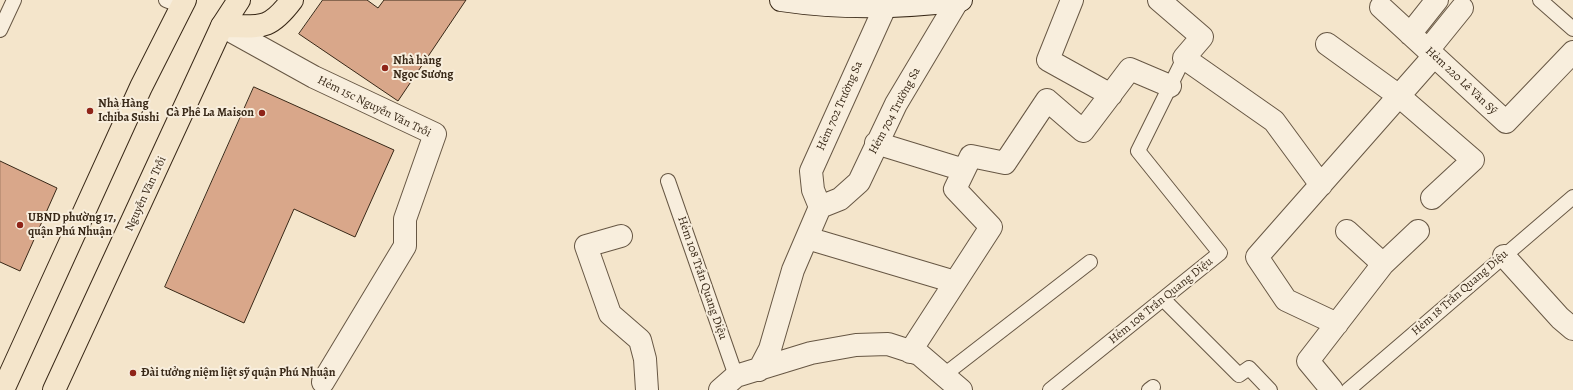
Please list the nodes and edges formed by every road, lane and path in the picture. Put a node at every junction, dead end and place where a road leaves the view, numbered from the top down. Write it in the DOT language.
graph roads {
  1 [pos="14,0"];
  2 [pos="239,0"];
  3 [pos="292,0"];
  4 [pos="781,0"];
  5 [pos="959,0"];
  6 [pos="1072,0"];
  7 [pos="1159,0"];
  8 [pos="1437,0"];
  9 [pos="1540,0"];
  10 [pos="178,2"];
  11 [pos="885,7"];
  12 [pos="1381,7"];
  13 [pos="1462,8"];
  14 [pos="222,26"];
  15 [pos="1573,29"];
  16 [pos="0,30"];
  17 [pos="1410,34"];
  18 [pos="1327,44"];
  19 [pos="1573,52"];
  20 [pos="1431,54"];
  21 [pos="1184,58"];
  22 [pos="1170,86"];
  23 [pos="1111,95"];
  24 [pos="1399,96"];
  25 [pos="876,143"];
  26 [pos="964,170"];
  27 [pos="668,181"];
  28 [pos="1321,185"];
  29 [pos="1573,197"];
  30 [pos="1432,198"];
  31 [pos="820,207"];
  32 [pos="1347,231"];
  33 [pos="1418,231"];
  34 [pos="621,236"];
  35 [pos="807,238"];
  36 [pos="1504,256"];
  37 [pos="1090,262"];
  38 [pos="1383,264"];
  39 [pos="955,282"];
  40 [pos="1164,299"];
  41 [pos="1337,324"];
  42 [pos="1573,329"];
  43 [pos="910,352"];
  44 [pos="759,370"];
  45 [pos="944,375"];
  46 [pos="736,376"];
  47 [pos="323,382"];
  48 [pos="3,390"];
  49 [pos="54,390"];
  50 [pos="647,390"];
  51 [pos="720,390"];
  52 [pos="961,390"];
  53 [pos="1050,390"];
  54 [pos="1270,390"];
  55 [pos="1332,390"];
  56 [pos="1348,390"];
  1 -- 16 [label="lane"];
  2 -- 14 [label="main road, Nguyễn Văn Trỗi"];
  3 -- 14 [label="main road"];
  4 -- 11 [label="street"];
  5 -- 11 [label="street"];
  5 -- 25 [label="street, Hẻm 704 Trường Sa"];
  6 -- 23 [label="street"];
  7 -- 21 [label="street"];
  8 -- 17 [label="street"];
  9 -- 15 [label="lane"];
  10 -- 48 [label="main road"];
  11 -- 31 [label="street, Hẻm 702 Trường Sa"];
  12 -- 17 [label="street, Hẻm 220 Lê Văn Sỹ"];
  13 -- 20 [label="street"];
  14 -- 47 [label="street, Hẻm 15c Nguyễn Văn Trỗi"];
  14 -- 49 [label="main road, Nguyễn Văn Trỗi"];
  17 -- 20 [label="street, Hẻm 220 Lê Văn Sỹ"];
  18 -- 24 [label="street"];
  19 -- 20 [label="street, Hẻm 220 Lê Văn Sỹ"];
  20 -- 24 [label="street"];
  21 -- 22 [label="lane, Hẻm 108 Trần Quang Diệu"];
  21 -- 28 [label="street"];
  22 -- 23 [label="street"];
  22 -- 40 [label="lane, Hẻm 108 Trần Quang Diệu"];
  23 -- 26 [label="street"];
  24 -- 28 [label="street"];
  24 -- 30 [label="street"];
  25 -- 26 [label="street"];
  25 -- 31 [label="street, Hẻm 704 Trường Sa"];
  26 -- 39 [label="street"];
  27 -- 46 [label="lane, Hẻm 108 Trần Quang Diệu"];
  28 -- 41 [label="street"];
  29 -- 36 [label="lane, Hẻm 18 Trần Quang Diệu"];
  31 -- 35 [label="street"];
  32 -- 38 [label="street"];
  33 -- 38 [label="street"];
  34 -- 50 [label="street"];
  35 -- 39 [label="street"];
  35 -- 44 [label="street"];
  36 -- 42 [label="street"];
  36 -- 56 [label="lane, Hẻm 18 Trần Quang Diệu"];
  37 -- 45 [label="lane"];
  38 -- 41 [label="street"];
  39 -- 43 [label="street"];
  40 -- 53 [label="lane, Hẻm 108 Trần Quang Diệu"];
  40 -- 54 [label="lane"];
  41 -- 55 [label="street"];
  43 -- 44 [label="street"];
  43 -- 45 [label="street"];
  44 -- 46 [label="street"];
  45 -- 52 [label="street"];
  46 -- 51 [label="street"];
}
